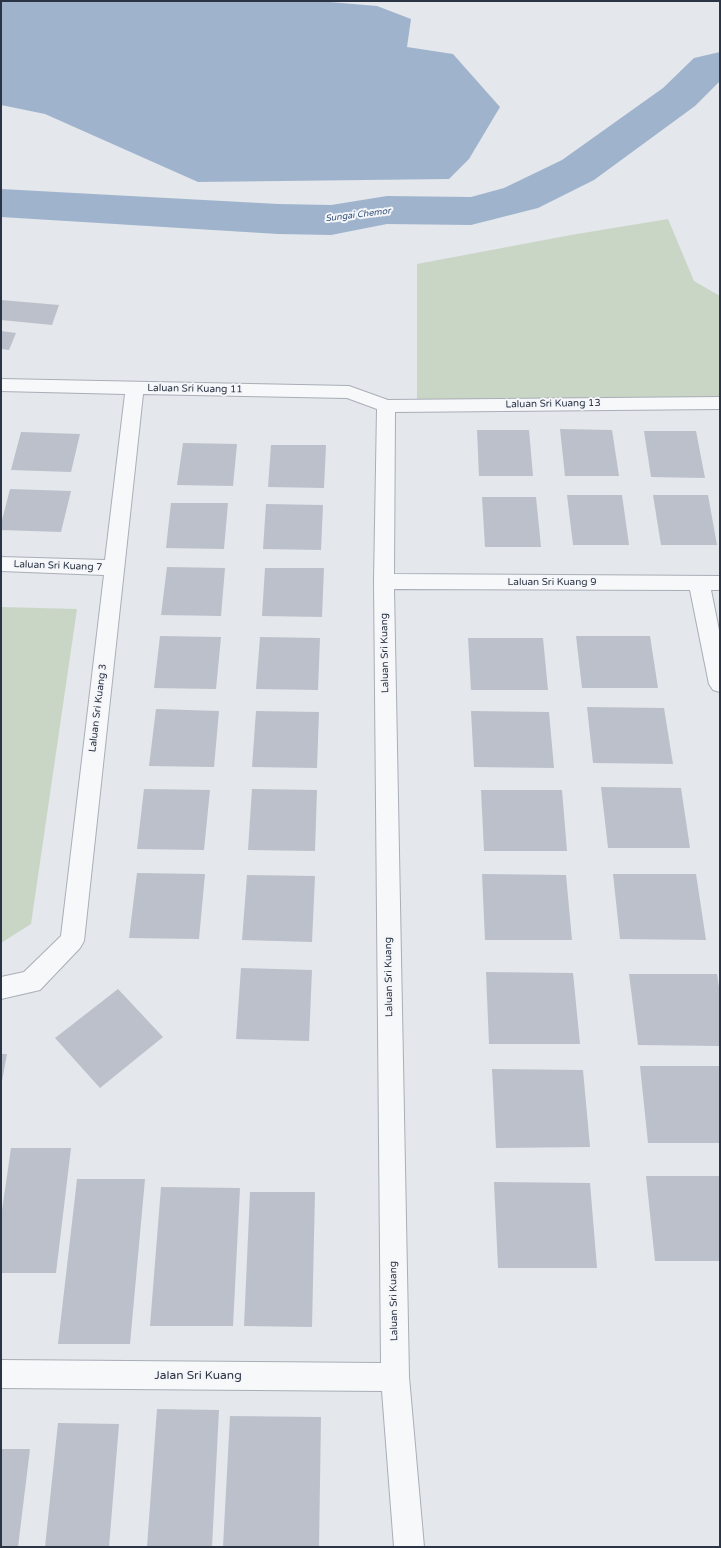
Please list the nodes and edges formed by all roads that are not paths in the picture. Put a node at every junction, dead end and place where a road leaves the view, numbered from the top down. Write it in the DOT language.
graph roads {
  1 [pos="1,385"];
  2 [pos="135,388"];
  3 [pos="720,403"];
  4 [pos="386,406"];
  5 [pos="1,564"];
  6 [pos="114,568"];
  7 [pos="384,581"];
  8 [pos="699,583"];
  9 [pos="720,583"];
  10 [pos="720,684"];
  11 [pos="1,988"];
  12 [pos="1,1374"];
  13 [pos="395,1377"];
  14 [pos="409,1547"];
  1 -- 2 [label="street, Laluan Sri Kuang 11"];
  2 -- 4 [label="street, Laluan Sri Kuang 11"];
  2 -- 6 [label="street, Laluan Sri Kuang 3"];
  3 -- 4 [label="street, Laluan Sri Kuang 13"];
  4 -- 7 [label="street, Laluan Sri Kuang"];
  5 -- 6 [label="street, Laluan Sri Kuang 7"];
  6 -- 11 [label="street, Laluan Sri Kuang 3"];
  7 -- 8 [label="street, Laluan Sri Kuang 9"];
  7 -- 13 [label="street, Laluan Sri Kuang"];
  8 -- 9 [label="street, Laluan Sri Kuang 9"];
  8 -- 10 [label="street"];
  12 -- 13 [label="street, Jalan Sri Kuang"];
  13 -- 14 [label="street, Laluan Sri Kuang"];
}
